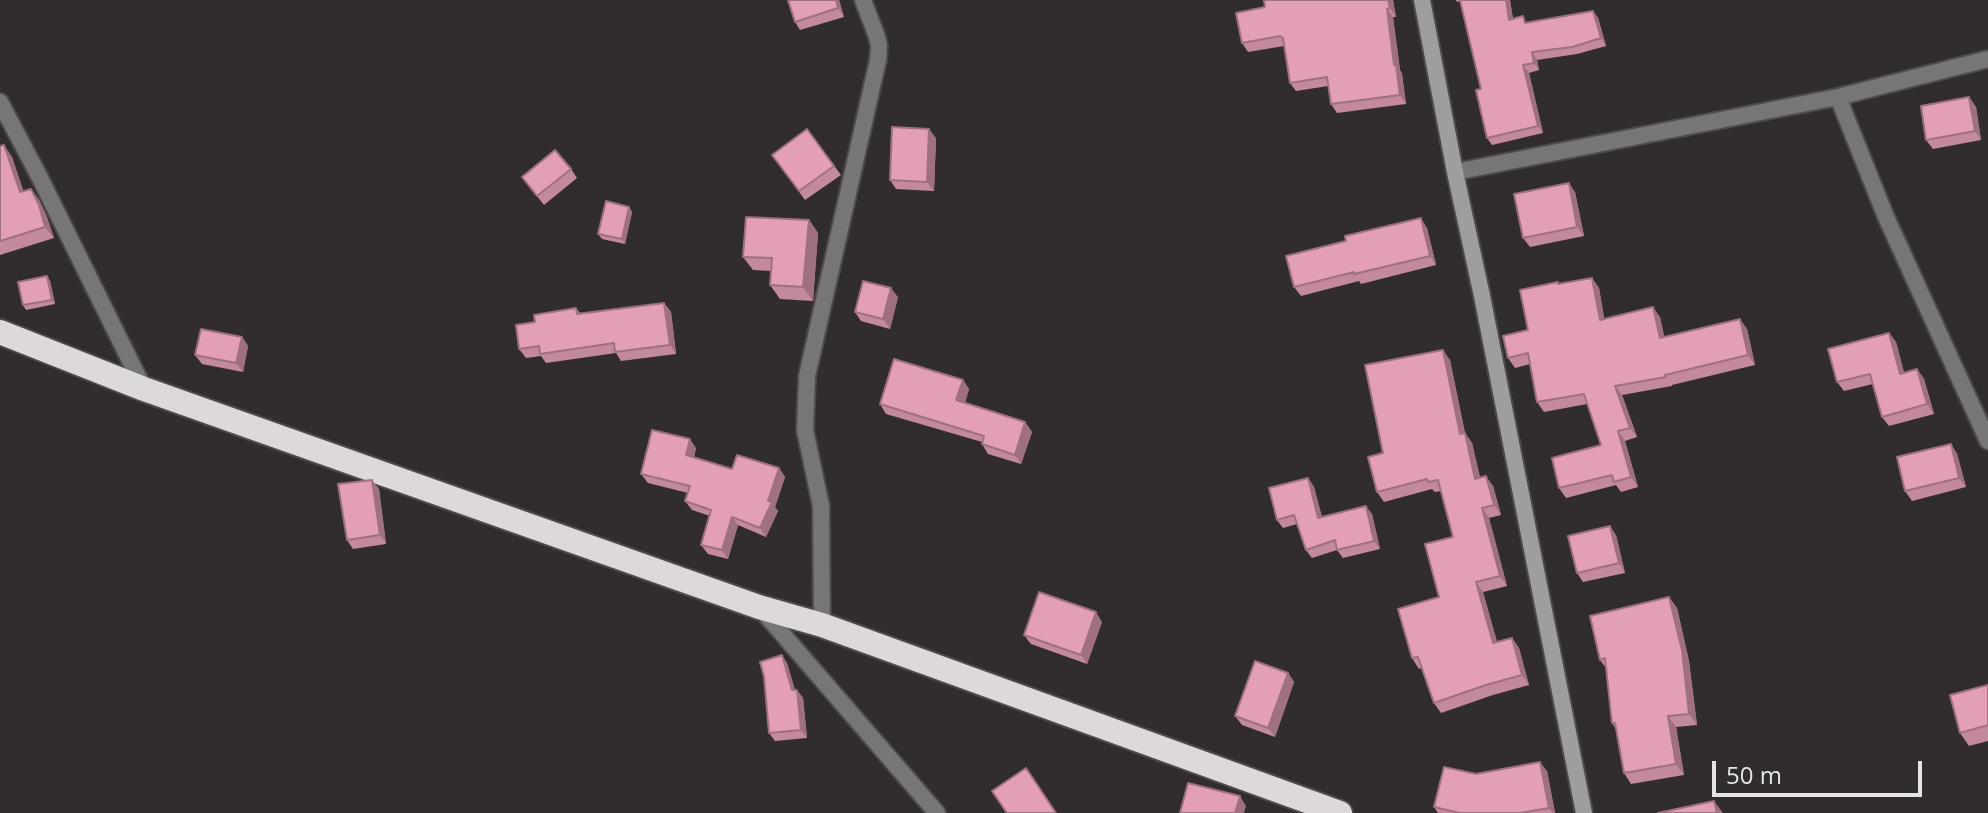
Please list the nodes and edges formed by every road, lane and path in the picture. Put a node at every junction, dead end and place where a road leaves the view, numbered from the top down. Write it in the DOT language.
graph roads {
  1 [pos="863,0"];
  2 [pos="1422,0"];
  3 [pos="1988,59"];
  4 [pos="1838,97"];
  5 [pos="0,102"];
  6 [pos="1455,172"];
  7 [pos="0,332"];
  8 [pos="144,389"];
  9 [pos="1988,441"];
  10 [pos="759,607"];
  11 [pos="822,625"];
  12 [pos="937,813"];
  13 [pos="1340,813"];
  14 [pos="1584,813"];
  1 -- 11 [label="street"];
  2 -- 6 [label="street"];
  3 -- 4 [label="street"];
  4 -- 6 [label="street"];
  4 -- 9 [label="street"];
  5 -- 8 [label="street"];
  6 -- 14 [label="street"];
  7 -- 8 [label="highway"];
  8 -- 10 [label="highway"];
  10 -- 11 [label="highway"];
  10 -- 12 [label="street"];
  11 -- 13 [label="highway"];
}
